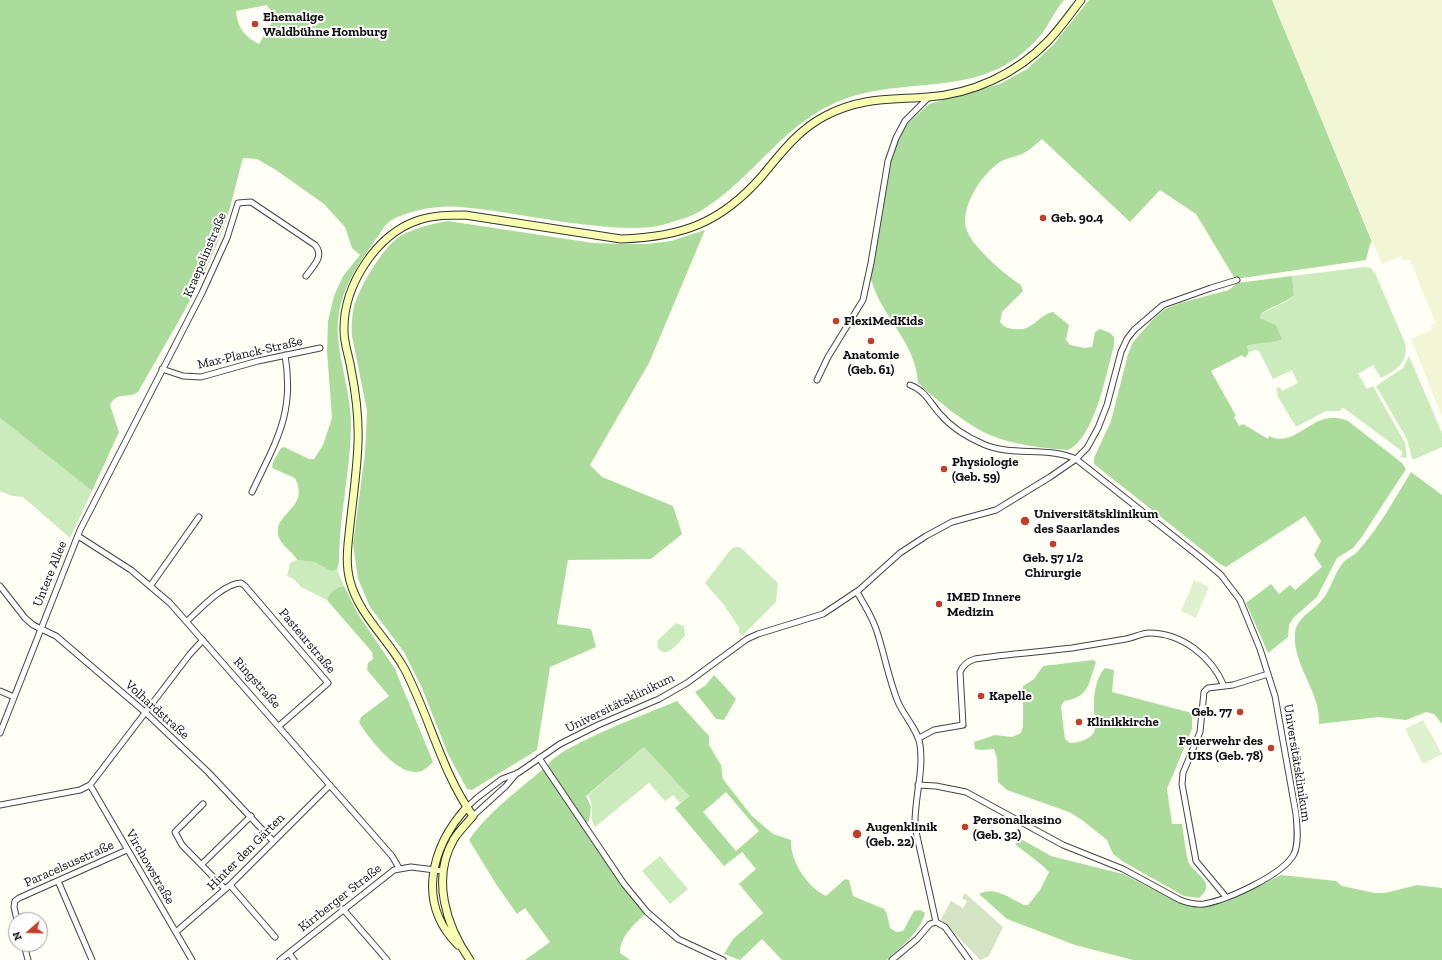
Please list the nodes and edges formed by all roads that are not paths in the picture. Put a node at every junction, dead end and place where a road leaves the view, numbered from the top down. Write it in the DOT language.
graph roads {
  1 [pos="1081,0"];
  2 [pos="930,97"];
  3 [pos="306,276"];
  4 [pos="1236,280"];
  5 [pos="320,348"];
  6 [pos="284,355"];
  7 [pos="162,369"];
  8 [pos="817,380"];
  9 [pos="910,385"];
  10 [pos="132,427"];
  11 [pos="1076,459"];
  12 [pos="252,492"];
  13 [pos="199,517"];
  14 [pos="78,536"];
  15 [pos="151,585"];
  16 [pos="0,586"];
  17 [pos="857,592"];
  18 [pos="187,621"];
  19 [pos="40,628"];
  20 [pos="203,640"];
  21 [pos="1268,674"];
  22 [pos="1224,686"];
  23 [pos="0,691"];
  24 [pos="14,697"];
  25 [pos="146,713"];
  26 [pos="279,726"];
  27 [pos="0,733"];
  28 [pos="919,738"];
  29 [pos="539,758"];
  30 [pos="518,773"];
  31 [pos="90,785"];
  32 [pos="330,785"];
  33 [pos="918,785"];
  34 [pos="203,804"];
  35 [pos="0,805"];
  36 [pos="467,807"];
  37 [pos="251,816"];
  38 [pos="473,816"];
  39 [pos="273,841"];
  40 [pos="127,850"];
  41 [pos="202,864"];
  42 [pos="399,868"];
  43 [pos="433,870"];
  44 [pos="443,871"];
  45 [pos="58,881"];
  46 [pos="230,884"];
  47 [pos="225,889"];
  48 [pos="1226,897"];
  49 [pos="343,909"];
  50 [pos="15,912"];
  51 [pos="936,922"];
  52 [pos="176,932"];
  53 [pos="275,937"];
  54 [pos="464,951"];
  55 [pos="289,953"];
  56 [pos="92,960"];
  57 [pos="192,960"];
  58 [pos="280,960"];
  59 [pos="294,960"];
  60 [pos="387,960"];
  61 [pos="470,960"];
  62 [pos="723,960"];
  63 [pos="892,960"];
  64 [pos="969,960"];
  1 -- 2 [label="street"];
  2 -- 8 [label="street"];
  2 -- 36 [label="street"];
  3 -- 7 [label="street, Kraepelinstraße"];
  4 -- 11 [label="street, Universitätsklinikum"];
  5 -- 6 [label="street, Max-Planck-Straße"];
  6 -- 7 [label="street, Max-Planck-Straße"];
  6 -- 12 [label="street"];
  7 -- 10 [label="street, Kraepelinstraße"];
  9 -- 11 [label="street, Universitätsklinikum"];
  10 -- 14 [label="street, Untere Allee"];
  11 -- 17 [label="street, Universitätsklinikum"];
  11 -- 21 [label="street, Universitätsklinikum"];
  13 -- 15 [label="street"];
  14 -- 15 [label="street, Ringstraße"];
  14 -- 19 [label="street, Untere Allee"];
  15 -- 18 [label="street, Ringstraße"];
  16 -- 19 [label="street, Volhardstraße"];
  17 -- 28 [label="street"];
  17 -- 29 [label="street, Universitätsklinikum"];
  18 -- 20 [label="street, Ringstraße"];
  18 -- 26 [label="street, Pasteurstraße"];
  19 -- 24 [label="street, Untere Allee"];
  19 -- 25 [label="street, Volhardstraße"];
  20 -- 25 [label="street"];
  20 -- 26 [label="street, Ringstraße"];
  21 -- 22 [label="street"];
  21 -- 48 [label="street, Universitätsklinikum"];
  22 -- 28 [label="street"];
  22 -- 48 [label="street"];
  23 -- 24 [label="street"];
  24 -- 27 [label="street, Untere Allee"];
  25 -- 31 [label="street"];
  25 -- 37 [label="street, Volhardstraße"];
  26 -- 32 [label="street, Ringstraße"];
  28 -- 33 [label="street"];
  29 -- 30 [label="street, Universitätsklinikum"];
  29 -- 62 [label="street"];
  30 -- 36 [label="street"];
  30 -- 38 [label="street"];
  31 -- 35 [label="street"];
  31 -- 40 [label="street, Virchowstraße"];
  32 -- 39 [label="street, Hinter den Gärten"];
  32 -- 42 [label="street, Ringstraße"];
  33 -- 48 [label="street, Universitätsklinikum"];
  33 -- 51 [label="street"];
  34 -- 41 [label="street"];
  36 -- 38 [label="street"];
  36 -- 43 [label="street"];
  37 -- 39 [label="street, Volhardstraße"];
  37 -- 41 [label="street"];
  38 -- 44 [label="street"];
  39 -- 46 [label="street, Hinter den Gärten"];
  40 -- 45 [label="street, Paracelsusstraße"];
  40 -- 52 [label="street, Virchowstraße"];
  41 -- 47 [label="street"];
  42 -- 43 [label="street, Kirrberger Straße"];
  42 -- 49 [label="street, Kirrberger Straße"];
  43 -- 44 [label="street, Kirrberger Straße"];
  43 -- 54 [label="street"];
  44 -- 54 [label="street"];
  45 -- 50 [label="street, Paracelsusstraße"];
  45 -- 56 [label="street"];
  46 -- 47 [label="street, Hinter den Gärten"];
  46 -- 53 [label="street"];
  47 -- 52 [label="street, Hinter den Gärten"];
  49 -- 55 [label="street, Kirrberger Straße"];
  49 -- 60 [label="street"];
  51 -- 63 [label="street"];
  51 -- 64 [label="street"];
  52 -- 57 [label="street, Virchowstraße"];
  54 -- 61 [label="street"];
  55 -- 58 [label="street, Kirrberger Straße"];
  55 -- 59 [label="street"];
}
